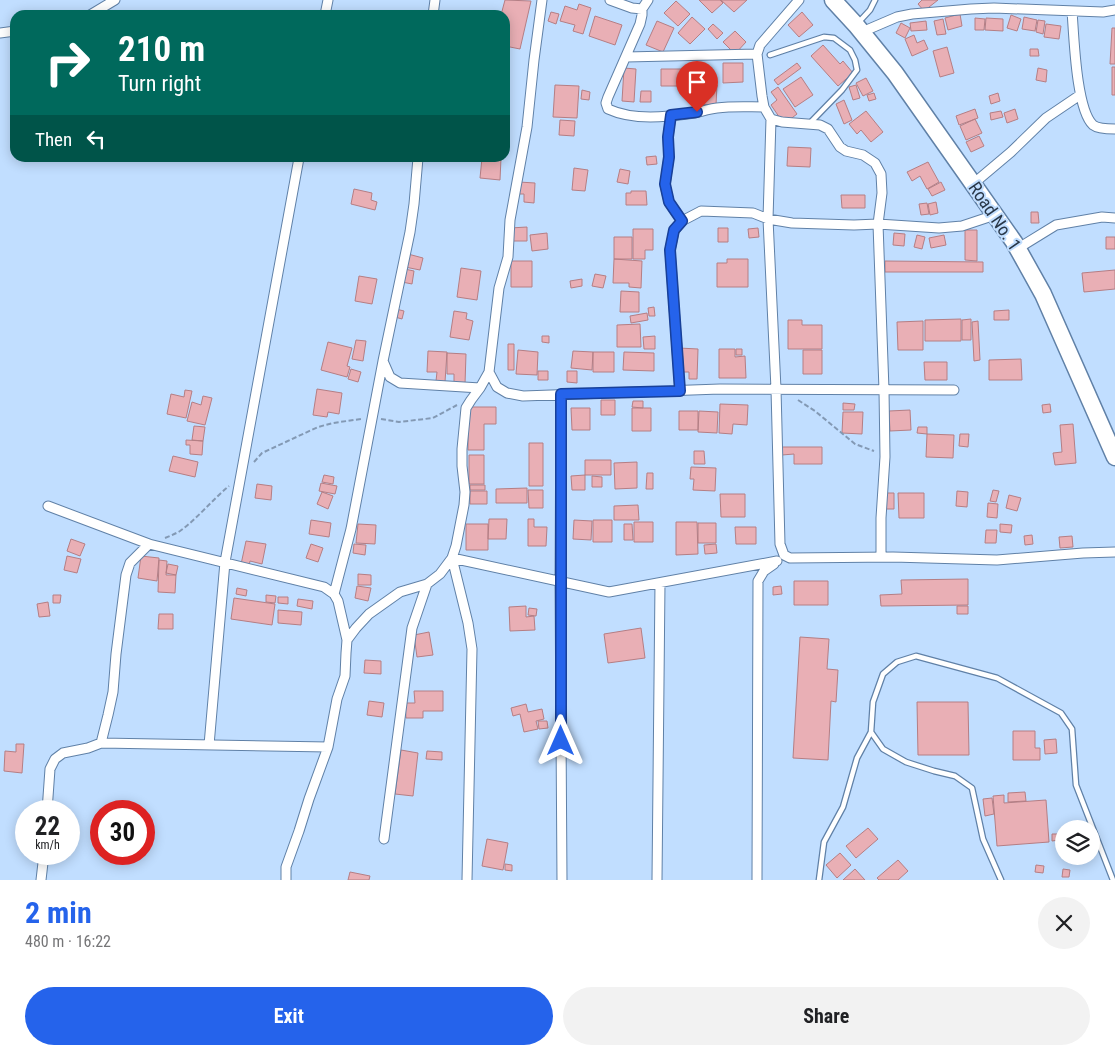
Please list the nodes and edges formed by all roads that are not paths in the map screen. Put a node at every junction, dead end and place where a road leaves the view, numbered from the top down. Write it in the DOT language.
graph roads {
  1 [pos="115,0"];
  2 [pos="542,0"];
  3 [pos="610,0"];
  4 [pos="648,0"];
  5 [pos="799,0"];
  6 [pos="833,0"];
  7 [pos="875,0"];
  8 [pos="1035,0"];
  9 [pos="642,9"];
  10 [pos="98,10"];
  11 [pos="1036,10"];
  12 [pos="1115,10"];
  13 [pos="1072,11"];
  14 [pos="859,29"];
  15 [pos="757,54"];
  16 [pos="770,55"];
  17 [pos="626,57"];
  18 [pos="1080,95"];
  19 [pos="764,107"];
  20 [pos="671,115"];
  21 [pos="770,119"];
  22 [pos="810,123"];
  23 [pos="1115,129"];
  24 [pos="298,162"];
  25 [pos="418,162"];
  26 [pos="973,184"];
  27 [pos="995,215"];
  28 [pos="1115,218"];
  29 [pos="768,219"];
  30 [pos="682,221"];
  31 [pos="878,224"];
  32 [pos="1017,249"];
  33 [pos="383,361"];
  34 [pos="489,372"];
  35 [pos="480,388"];
  36 [pos="776,389"];
  37 [pos="884,390"];
  38 [pos="954,390"];
  39 [pos="680,391"];
  40 [pos="561,394"];
  41 [pos="1115,457"];
  42 [pos="48,506"];
  43 [pos="149,544"];
  44 [pos="1115,552"];
  45 [pos="881,557"];
  46 [pos="452,558"];
  47 [pos="780,558"];
  48 [pos="224,562"];
  49 [pos="560,582"];
  50 [pos="660,583"];
  51 [pos="427,584"];
  52 [pos="334,594"];
  53 [pos="347,640"];
  54 [pos="871,732"];
  55 [pos="101,743"];
  56 [pos="209,745"];
  57 [pos="328,746"];
  58 [pos="48,800"];
  59 [pos="384,839"];
  60 [pos="43,865"];
  61 [pos="41,880"];
  62 [pos="286,880"];
  63 [pos="467,880"];
  64 [pos="562,880"];
  65 [pos="657,880"];
  66 [pos="758,880"];
  67 [pos="819,880"];
  68 [pos="1001,880"];
  69 [pos="1114,880"];
  1 -- 10 [label="street"];
  2 -- 34 [label="street"];
  3 -- 9 [label="street"];
  4 -- 9 [label="street"];
  5 -- 15 [label="street"];
  6 -- 14 [label="highway, Road No. 1"];
  7 -- 14 [label="lane"];
  8 -- 11 [label="street"];
  9 -- 17 [label="street"];
  11 -- 13 [label="street"];
  11 -- 14 [label="street"];
  12 -- 13 [label="street"];
  13 -- 18 [label="street"];
  14 -- 26 [label="highway, Road No. 1"];
  15 -- 17 [label="street"];
  15 -- 19 [label="street"];
  16 -- 22 [label="lane"];
  17 -- 20 [label="street"];
  18 -- 23 [label="street"];
  18 -- 26 [label="street"];
  19 -- 20 [label="street"];
  19 -- 21 [label="street"];
  20 -- 30 [label="street"];
  21 -- 22 [label="street"];
  21 -- 29 [label="street"];
  22 -- 31 [label="street"];
  24 -- 48 [label="street"];
  25 -- 33 [label="street"];
  26 -- 27 [label="highway, Road No. 1"];
  27 -- 31 [label="street"];
  27 -- 32 [label="highway, Road No. 1"];
  28 -- 32 [label="street"];
  29 -- 30 [label="street"];
  29 -- 31 [label="street"];
  29 -- 36 [label="street"];
  30 -- 39 [label="street"];
  31 -- 37 [label="street"];
  32 -- 41 [label="highway, Road No. 1"];
  33 -- 35 [label="street"];
  33 -- 52 [label="street"];
  34 -- 35 [label="street"];
  34 -- 40 [label="street"];
  35 -- 46 [label="street"];
  36 -- 37 [label="street"];
  36 -- 39 [label="street"];
  36 -- 47 [label="street"];
  37 -- 38 [label="street"];
  37 -- 45 [label="street"];
  39 -- 40 [label="street"];
  40 -- 49 [label="street"];
  42 -- 43 [label="street"];
  43 -- 48 [label="street"];
  43 -- 55 [label="street"];
  44 -- 45 [label="street"];
  45 -- 47 [label="street"];
  46 -- 49 [label="street"];
  46 -- 51 [label="street"];
  46 -- 63 [label="street"];
  47 -- 50 [label="street"];
  47 -- 66 [label="street"];
  48 -- 52 [label="street"];
  48 -- 56 [label="street"];
  49 -- 50 [label="street"];
  49 -- 64 [label="street"];
  50 -- 65 [label="street"];
  51 -- 53 [label="street"];
  51 -- 59 [label="street"];
  52 -- 53 [label="street"];
  53 -- 57 [label="street"];
  54 -- 67 [label="lane"];
  54 -- 68 [label="lane"];
  54 -- 69 [label="lane"];
  55 -- 56 [label="street"];
  55 -- 58 [label="street"];
  56 -- 57 [label="street"];
  57 -- 62 [label="street"];
  60 -- 61 [label="street"];
}
